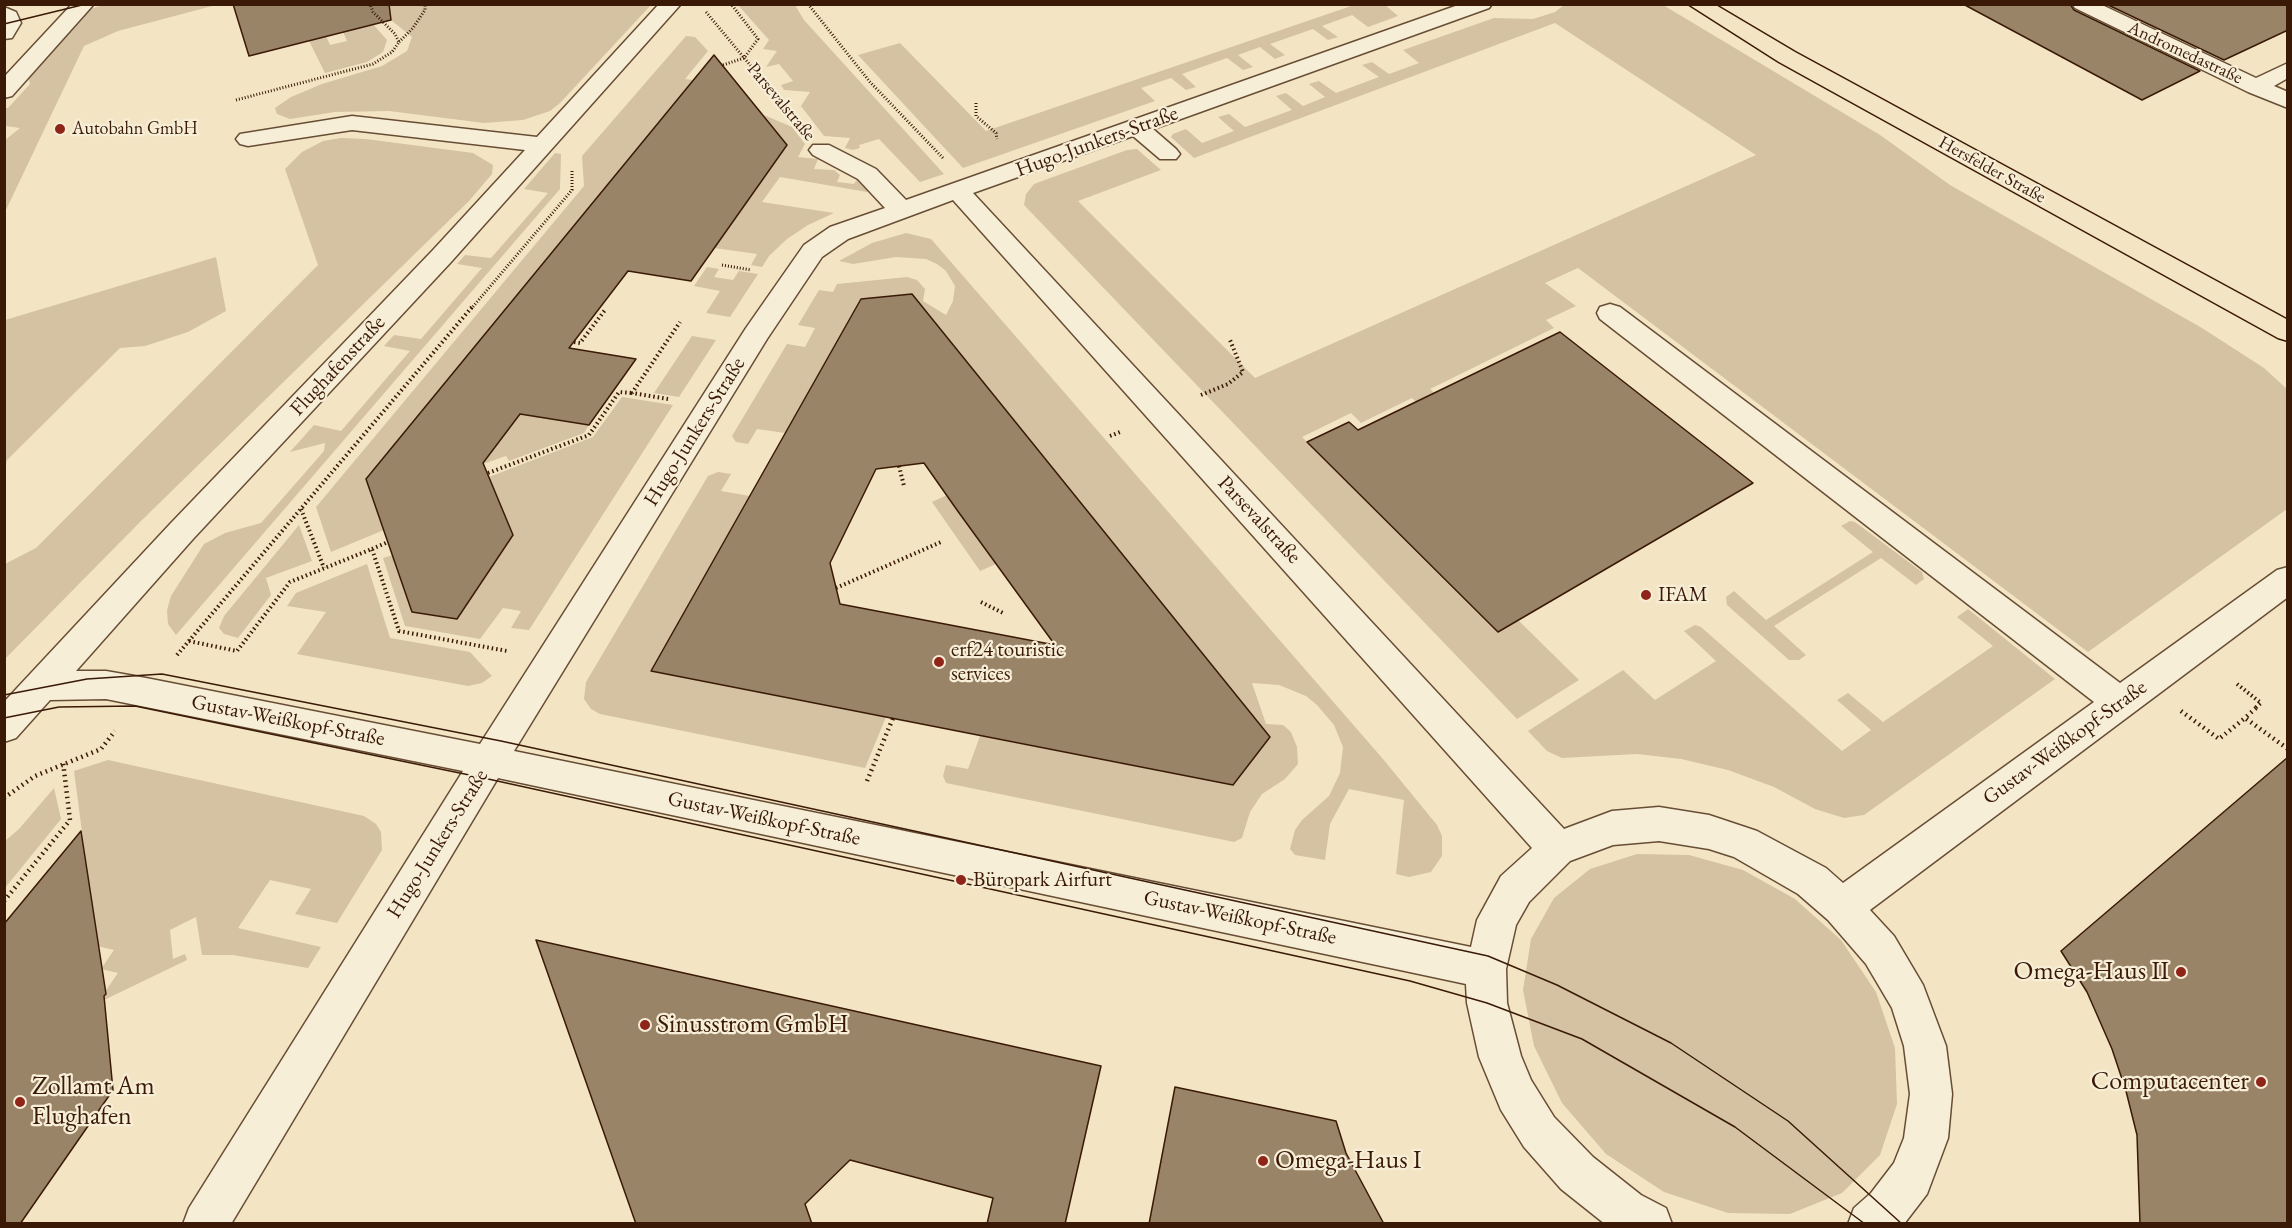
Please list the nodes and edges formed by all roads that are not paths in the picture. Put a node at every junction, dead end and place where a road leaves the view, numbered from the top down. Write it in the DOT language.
graph roads {
  1 [pos="66,4"];
  2 [pos="84,4"];
  3 [pos="671,4"];
  4 [pos="1482,4"];
  5 [pos="1698,4"];
  6 [pos="2082,4"];
  7 [pos="1412,8"];
  8 [pos="4,13"];
  9 [pos="1432,22"];
  10 [pos="4,33"];
  11 [pos="4,66"];
  12 [pos="2288,69"];
  13 [pos="2256,87"];
  14 [pos="4,91"];
  15 [pos="2288,101"];
  16 [pos="1137,127"];
  17 [pos="248,139"];
  18 [pos="543,145"];
  19 [pos="821,150"];
  20 [pos="1168,154"];
  21 [pos="959,192"];
  22 [pos="902,211"];
  23 [pos="1610,313"];
  24 [pos="2282,332"];
  25 [pos="2288,579"];
  26 [pos="40,686"];
  27 [pos="2132,694"];
  28 [pos="4,727"];
  29 [pos="489,760"];
  30 [pos="1557,849"];
  31 [pos="1842,907"];
  32 [pos="1486,969"];
  33 [pos="205,1224"];
  34 [pos="1650,1224"];
  35 [pos="1870,1224"];
  1 -- 11 [label="street"];
  2 -- 14 [label="street"];
  3 -- 18 [label="street, Flughafenstraße"];
  4 -- 9 [label="street, Hugo-Junkers-Straße"];
  5 -- 24 [label="main road, Hersfelder Straße"];
  6 -- 13 [label="street, Andromedastraße"];
  7 -- 9 [label="street"];
  8 -- 10 [label="street"];
  9 -- 16 [label="street, Hugo-Junkers-Straße"];
  12 -- 13 [label="street"];
  13 -- 15 [label="street, Andromedastraße"];
  16 -- 20 [label="street"];
  16 -- 21 [label="street, Hugo-Junkers-Straße"];
  17 -- 18 [label="street"];
  18 -- 26 [label="street, Flughafenstraße"];
  19 -- 22 [label="street, Parsevalstraße"];
  21 -- 22 [label="street, Hugo-Junkers-Straße"];
  21 -- 30 [label="street, Parsevalstraße"];
  22 -- 29 [label="street, Hugo-Junkers-Straße"];
  23 -- 27 [label="street"];
  25 -- 27 [label="street, Gustav-Weißkopf-Straße"];
  26 -- 28 [label="street, Flughafenstraße"];
  26 -- 29 [label="street, Gustav-Weißkopf-Straße"];
  27 -- 31 [label="street, Gustav-Weißkopf-Straße"];
  29 -- 32 [label="street, Gustav-Weißkopf-Straße"];
  29 -- 33 [label="street, Hugo-Junkers-Straße"];
  30 -- 31 [label="street"];
  30 -- 32 [label="street"];
  31 -- 35 [label="street"];
  32 -- 34 [label="street"];
}
